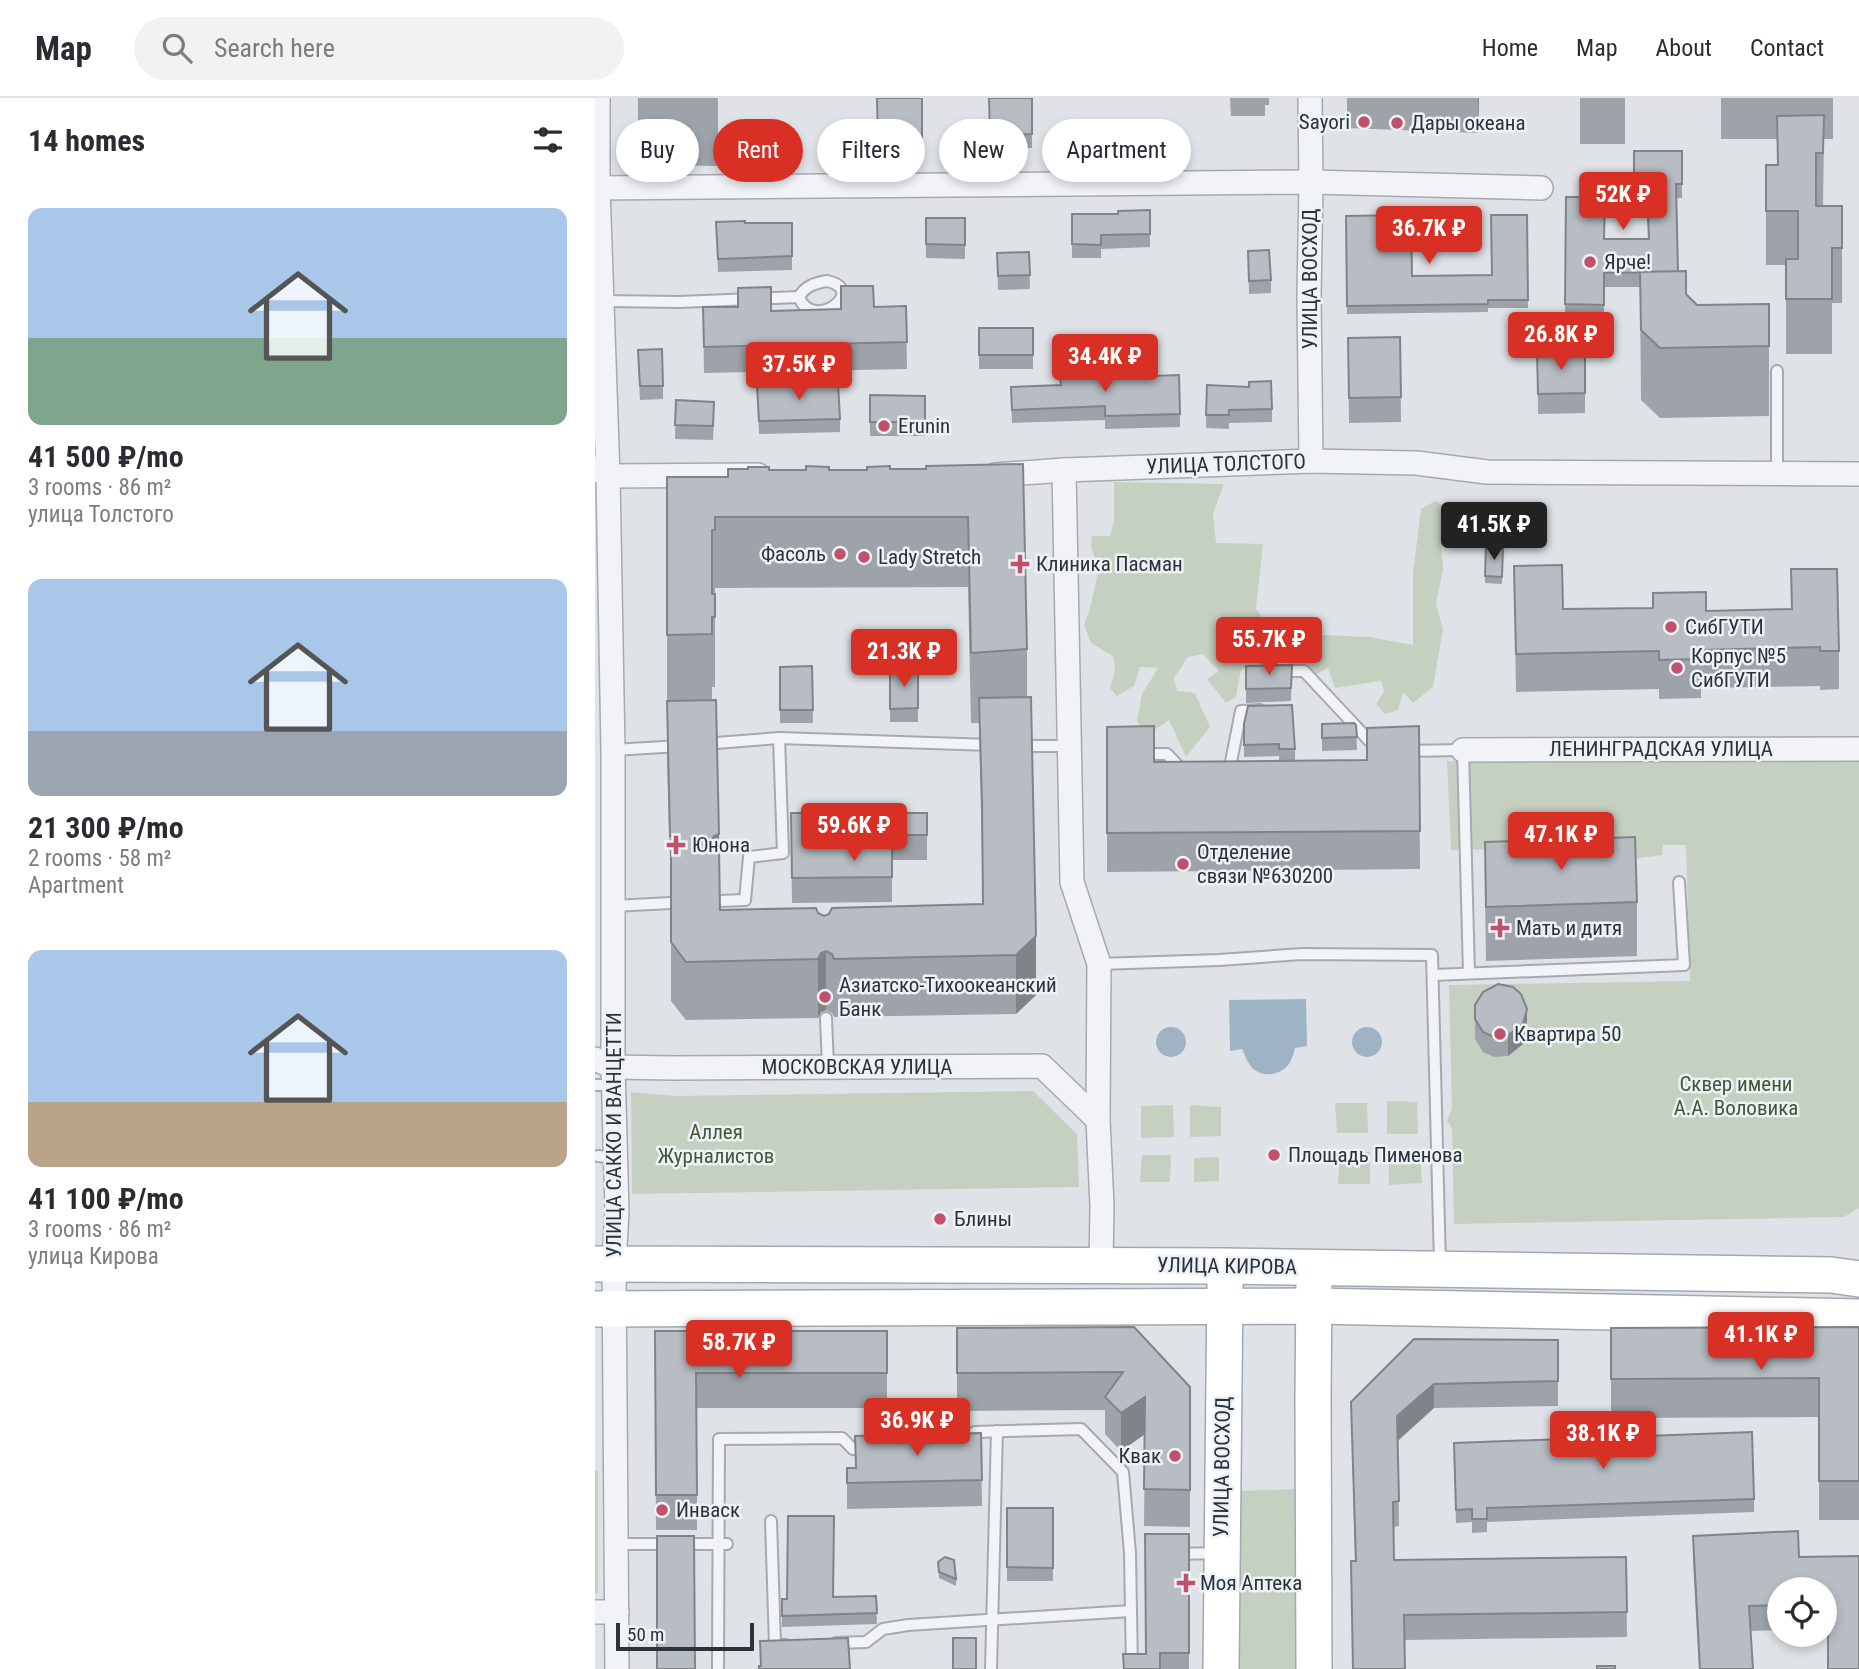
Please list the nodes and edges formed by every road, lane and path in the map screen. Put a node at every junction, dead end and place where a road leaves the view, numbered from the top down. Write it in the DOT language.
graph roads {
  1 [pos="599,98"];
  2 [pos="1310,98"];
  3 [pos="1311,182"];
  4 [pos="597,188"];
  5 [pos="1541,188"];
  6 [pos="799,297"];
  7 [pos="602,300"];
  8 [pos="1777,371"];
  9 [pos="1311,461"];
  10 [pos="1064,470"];
  11 [pos="601,472"];
  12 [pos="1777,474"];
  13 [pos="1859,474"];
  14 [pos="781,475"];
  15 [pos="968,475"];
  16 [pos="1265,671"];
  17 [pos="1268,710"];
  18 [pos="779,738"];
  19 [pos="1002,745"];
  20 [pos="1016,746"];
  21 [pos="1069,746"];
  22 [pos="1859,749"];
  23 [pos="1378,750"];
  24 [pos="1463,750"];
  25 [pos="604,751"];
  26 [pos="1145,754"];
  27 [pos="1366,757"];
  28 [pos="1195,772"];
  29 [pos="1242,772"];
  30 [pos="1679,882"];
  31 [pos="719,901"];
  32 [pos="670,903"];
  33 [pos="613,906"];
  34 [pos="1100,964"];
  35 [pos="1469,973"];
  36 [pos="1433,975"];
  37 [pos="826,1018"];
  38 [pos="828,1067"];
  39 [pos="604,1074"];
  40 [pos="1098,1120"];
  41 [pos="604,1264"];
  42 [pos="1101,1265"];
  43 [pos="1225,1266"];
  44 [pos="1314,1267"];
  45 [pos="1440,1269"];
  46 [pos="1859,1279"];
  47 [pos="1313,1306"];
  48 [pos="1224,1308"];
  49 [pos="605,1309"];
  50 [pos="1859,1317"];
  51 [pos="997,1431"];
  52 [pos="950,1444"];
  53 [pos="878,1447"];
  54 [pos="771,1521"];
  55 [pos="616,1544"];
  56 [pos="723,1544"];
  57 [pos="1130,1553"];
  58 [pos="1144,1553"];
  59 [pos="1158,1553"];
  60 [pos="1221,1553"];
  61 [pos="606,1612"];
  62 [pos="1131,1612"];
  63 [pos="992,1621"];
  64 [pos="802,1644"];
  65 [pos="829,1649"];
  66 [pos="617,1669"];
  67 [pos="718,1669"];
  68 [pos="991,1669"];
  69 [pos="1132,1669"];
  70 [pos="1221,1669"];
  71 [pos="1314,1669"];
  1 -- 4 [label="street, УЛИЦА САККО И ВАНЦЕТТИ"];
  2 -- 3 [label="street, УЛИЦА ВОСХОД"];
  3 -- 4 [label="street"];
  3 -- 5 [label="street"];
  3 -- 9 [label="street, УЛИЦА ВОСХОД"];
  4 -- 7 [label="street, УЛИЦА САККО И ВАНЦЕТТИ"];
  6 -- 7 [label="lane"];
  7 -- 11 [label="street, УЛИЦА САККО И ВАНЦЕТТИ"];
  8 -- 12 [label="lane"];
  9 -- 10 [label="street, УЛИЦА ТОЛСТОГО"];
  9 -- 12 [label="street, УЛИЦА ТОЛСТОГО"];
  10 -- 15 [label="street, УЛИЦА ТОЛСТОГО"];
  10 -- 21 [label="street"];
  11 -- 14 [label="street"];
  11 -- 25 [label="street, УЛИЦА САККО И ВАНЦЕТТИ"];
  12 -- 13 [label="street, УЛИЦА ТОЛСТОГО"];
  16 -- 23 [label="lane"];
  17 -- 29 [label="lane"];
  18 -- 19 [label="lane"];
  18 -- 25 [label="lane"];
  18 -- 31 [label="lane"];
  20 -- 21 [label="lane"];
  21 -- 34 [label="street"];
  22 -- 24 [label="street, ЛЕНИНГРАДСКАЯ УЛИЦА"];
  23 -- 24 [label="lane"];
  23 -- 27 [label="lane"];
  24 -- 35 [label="lane"];
  25 -- 33 [label="street, УЛИЦА САККО И ВАНЦЕТТИ"];
  26 -- 28 [label="lane"];
  30 -- 35 [label="lane"];
  32 -- 33 [label="lane"];
  33 -- 39 [label="street, УЛИЦА САККО И ВАНЦЕТТИ"];
  34 -- 36 [label="lane"];
  34 -- 40 [label="street"];
  35 -- 36 [label="lane"];
  36 -- 45 [label="lane"];
  37 -- 38 [label="lane"];
  38 -- 39 [label="street, МОСКОВСКАЯ УЛИЦА"];
  38 -- 40 [label="street, МОСКОВСКАЯ УЛИЦА"];
  39 -- 41 [label="street, УЛИЦА САККО И ВАНЦЕТТИ"];
  40 -- 42 [label="street"];
  41 -- 42 [label="main road, УЛИЦА КИРОВА"];
  41 -- 49 [label="street, УЛИЦА САККО И ВАНЦЕТТИ"];
  42 -- 43 [label="main road, УЛИЦА КИРОВА"];
  43 -- 44 [label="main road, УЛИЦА КИРОВА"];
  43 -- 48 [label="main road, УЛИЦА ВОСХОД"];
  44 -- 45 [label="main road, УЛИЦА КИРОВА"];
  44 -- 47 [label="main road"];
  45 -- 46 [label="main road, УЛИЦА КИРОВА"];
  47 -- 48 [label="main road, УЛИЦА КИРОВА"];
  47 -- 50 [label="main road, УЛИЦА КИРОВА"];
  47 -- 71 [label="main road"];
  48 -- 49 [label="main road, УЛИЦА КИРОВА"];
  48 -- 60 [label="main road, УЛИЦА ВОСХОД"];
  49 -- 55 [label="street, УЛИЦА САККО И ВАНЦЕТТИ"];
  51 -- 52 [label="lane"];
  51 -- 57 [label="lane"];
  51 -- 63 [label="lane"];
  53 -- 56 [label="lane"];
  54 -- 64 [label="lane"];
  55 -- 56 [label="lane"];
  55 -- 61 [label="street, УЛИЦА САККО И ВАНЦЕТТИ"];
  56 -- 67 [label="lane"];
  57 -- 58 [label="lane"];
  57 -- 62 [label="lane"];
  59 -- 60 [label="lane"];
  60 -- 70 [label="main road, УЛИЦА ВОСХОД"];
  61 -- 66 [label="street, УЛИЦА САККО И ВАНЦЕТТИ"];
  62 -- 63 [label="lane"];
  62 -- 69 [label="lane"];
  63 -- 65 [label="lane"];
  63 -- 68 [label="lane"];
}
